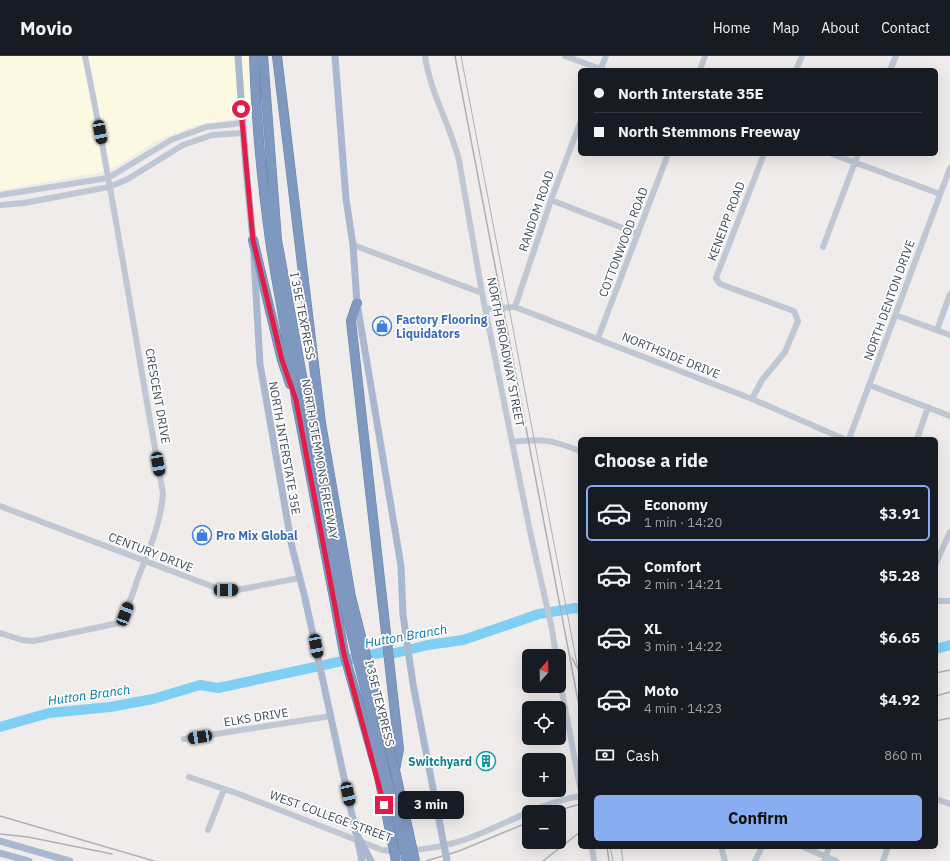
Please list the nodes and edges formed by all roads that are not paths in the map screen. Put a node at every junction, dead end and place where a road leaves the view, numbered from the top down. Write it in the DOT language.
graph roads {
  1 [pos="85,56"];
  2 [pos="238,56"];
  3 [pos="254,56"];
  4 [pos="262,56"];
  5 [pos="277,56"];
  6 [pos="335,56"];
  7 [pos="425,56"];
  8 [pos="565,56"];
  9 [pos="606,56"];
  10 [pos="706,56"];
  11 [pos="802,56"];
  12 [pos="896,56"];
  13 [pos="596,68"];
  14 [pos="602,68"];
  15 [pos="701,68"];
  16 [pos="797,68"];
  17 [pos="891,68"];
  18 [pos="242,123"];
  19 [pos="578,129"];
  20 [pos="243,133"];
  21 [pos="667,156"];
  22 [pos="763,156"];
  23 [pos="837,156"];
  24 [pos="857,156"];
  25 [pos="855,163"];
  26 [pos="950,168"];
  27 [pos="108,178"];
  28 [pos="109,187"];
  29 [pos="940,194"];
  30 [pos="0,195"];
  31 [pos="551,200"];
  32 [pos="0,205"];
  33 [pos="638,234"];
  34 [pos="253,240"];
  35 [pos="353,246"];
  36 [pos="823,248"];
  37 [pos="482,293"];
  38 [pos="950,294"];
  39 [pos="357,303"];
  40 [pos="515,307"];
  41 [pos="485,309"];
  42 [pos="895,315"];
  43 [pos="937,330"];
  44 [pos="950,335"];
  45 [pos="598,338"];
  46 [pos="869,385"];
  47 [pos="752,399"];
  48 [pos="296,400"];
  49 [pos="928,407"];
  50 [pos="950,416"];
  51 [pos="839,437"];
  52 [pos="850,437"];
  53 [pos="917,437"];
  54 [pos="512,442"];
  55 [pos="578,450"];
  56 [pos="0,506"];
  57 [pos="950,532"];
  58 [pos="938,558"];
  59 [pos="145,561"];
  60 [pos="299,578"];
  61 [pos="342,598"];
  62 [pos="938,601"];
  63 [pos="950,602"];
  64 [pos="0,633"];
  65 [pos="555,649"];
  66 [pos="562,693"];
  67 [pos="331,716"];
  68 [pos="184,739"];
  69 [pos="395,770"];
  70 [pos="578,776"];
  71 [pos="189,777"];
  72 [pos="224,789"];
  73 [pos="578,797"];
  74 [pos="938,800"];
  75 [pos="950,804"];
  76 [pos="208,830"];
  77 [pos="356,833"];
  78 [pos="0,841"];
  79 [pos="592,849"];
  80 [pos="722,849"];
  81 [pos="761,849"];
  82 [pos="807,849"];
  83 [pos="828,849"];
  84 [pos="887,849"];
  85 [pos="0,853"];
  86 [pos="825,859"];
  87 [pos="446,860"];
  88 [pos="29,861"];
  89 [pos="70,861"];
  90 [pos="362,861"];
  91 [pos="371,861"];
  92 [pos="396,861"];
  93 [pos="407,861"];
  94 [pos="415,861"];
  95 [pos="594,861"];
  96 [pos="725,861"];
  97 [pos="755,861"];
  98 [pos="836,861"];
  99 [pos="883,861"];
  1 -- 27 [label="street, CRESCENT DRIVE"];
  2 -- 18 [label="main road, NORTH INTERSTATE 35E"];
  3 -- 48 [label="highway, NORTH STEMMONS FREEWAY"];
  4 -- 61 [label="highway, I 35E TEXPRESS"];
  5 -- 61 [label="highway, NORTH STEMMONS FREEWAY"];
  6 -- 35 [label="main road"];
  7 -- 37 [label="street, NORTH BROADWAY STREET"];
  8 -- 13 [label="street"];
  9 -- 14 [label="street"];
  10 -- 15 [label="street"];
  11 -- 16 [label="street"];
  12 -- 17 [label="street"];
  18 -- 20 [label="main road, NORTH INTERSTATE 35E"];
  18 -- 27 [label="street"];
  19 -- 31 [label="street, RANDOM ROAD"];
  20 -- 28 [label="street"];
  20 -- 34 [label="main road, NORTH INTERSTATE 35E"];
  21 -- 33 [label="street, COTTONWOOD ROAD"];
  22 -- 47 [label="street, KENEIPP ROAD"];
  23 -- 25 [label="street"];
  24 -- 25 [label="street"];
  25 -- 29 [label="street"];
  25 -- 36 [label="street"];
  26 -- 29 [label="street, NORTH DENTON DRIVE"];
  27 -- 28 [label="street, CRESCENT DRIVE"];
  27 -- 30 [label="street"];
  28 -- 32 [label="street"];
  28 -- 59 [label="street, CRESCENT DRIVE"];
  29 -- 42 [label="street, NORTH DENTON DRIVE"];
  31 -- 33 [label="street"];
  31 -- 40 [label="street, RANDOM ROAD"];
  33 -- 45 [label="street, COTTONWOOD ROAD"];
  34 -- 48 [label="highway"];
  34 -- 60 [label="main road, NORTH INTERSTATE 35E"];
  35 -- 37 [label="street"];
  35 -- 39 [label="main road"];
  37 -- 41 [label="street, NORTH BROADWAY STREET"];
  38 -- 43 [label="street"];
  39 -- 69 [label="highway"];
  39 -- 87 [label="main road, bridge"];
  40 -- 41 [label="street, NORTHSIDE DRIVE"];
  40 -- 45 [label="street, NORTHSIDE DRIVE"];
  41 -- 54 [label="street, NORTH BROADWAY STREET"];
  42 -- 43 [label="street"];
  42 -- 46 [label="street, NORTH DENTON DRIVE"];
  43 -- 44 [label="street"];
  45 -- 47 [label="street, NORTHSIDE DRIVE"];
  46 -- 49 [label="street"];
  46 -- 52 [label="street, NORTH DENTON DRIVE"];
  47 -- 51 [label="street, NORTHSIDE DRIVE"];
  48 -- 61 [label="highway, NORTH STEMMONS FREEWAY"];
  49 -- 50 [label="street"];
  49 -- 53 [label="street"];
  54 -- 55 [label="street"];
  54 -- 65 [label="street, NORTH BROADWAY STREET"];
  56 -- 59 [label="street, CENTURY DRIVE"];
  57 -- 58 [label="street"];
  59 -- 60 [label="street, CENTURY DRIVE"];
  59 -- 64 [label="street, CRESCENT DRIVE"];
  60 -- 67 [label="main road, NORTH INTERSTATE 35E"];
  61 -- 69 [label="highway, NORTH STEMMONS FREEWAY, bridge"];
  61 -- 92 [label="highway, NORTH STEMMONS FREEWAY, bridge"];
  61 -- 93 [label="highway, I 35E TEXPRESS, bridge"];
  62 -- 63 [label="street"];
  66 -- 70 [label="street"];
  67 -- 68 [label="street, ELKS DRIVE"];
  67 -- 77 [label="main road, NORTH INTERSTATE 35E"];
  69 -- 94 [label="highway, NORTH STEMMONS FREEWAY, bridge"];
  71 -- 72 [label="street, WEST COLLEGE STREET"];
  72 -- 73 [label="street, WEST COLLEGE STREET"];
  72 -- 76 [label="street"];
  74 -- 75 [label="street"];
  77 -- 90 [label="main road, NORTH INTERSTATE 35E, bridge"];
  77 -- 91 [label="main road, bridge"];
  78 -- 89 [label="main road"];
  79 -- 95 [label="street"];
  80 -- 96 [label="street"];
  81 -- 97 [label="street"];
  82 -- 86 [label="street"];
  83 -- 86 [label="street"];
  84 -- 99 [label="street"];
  85 -- 88 [label="main road"];
  86 -- 98 [label="street"];
}
